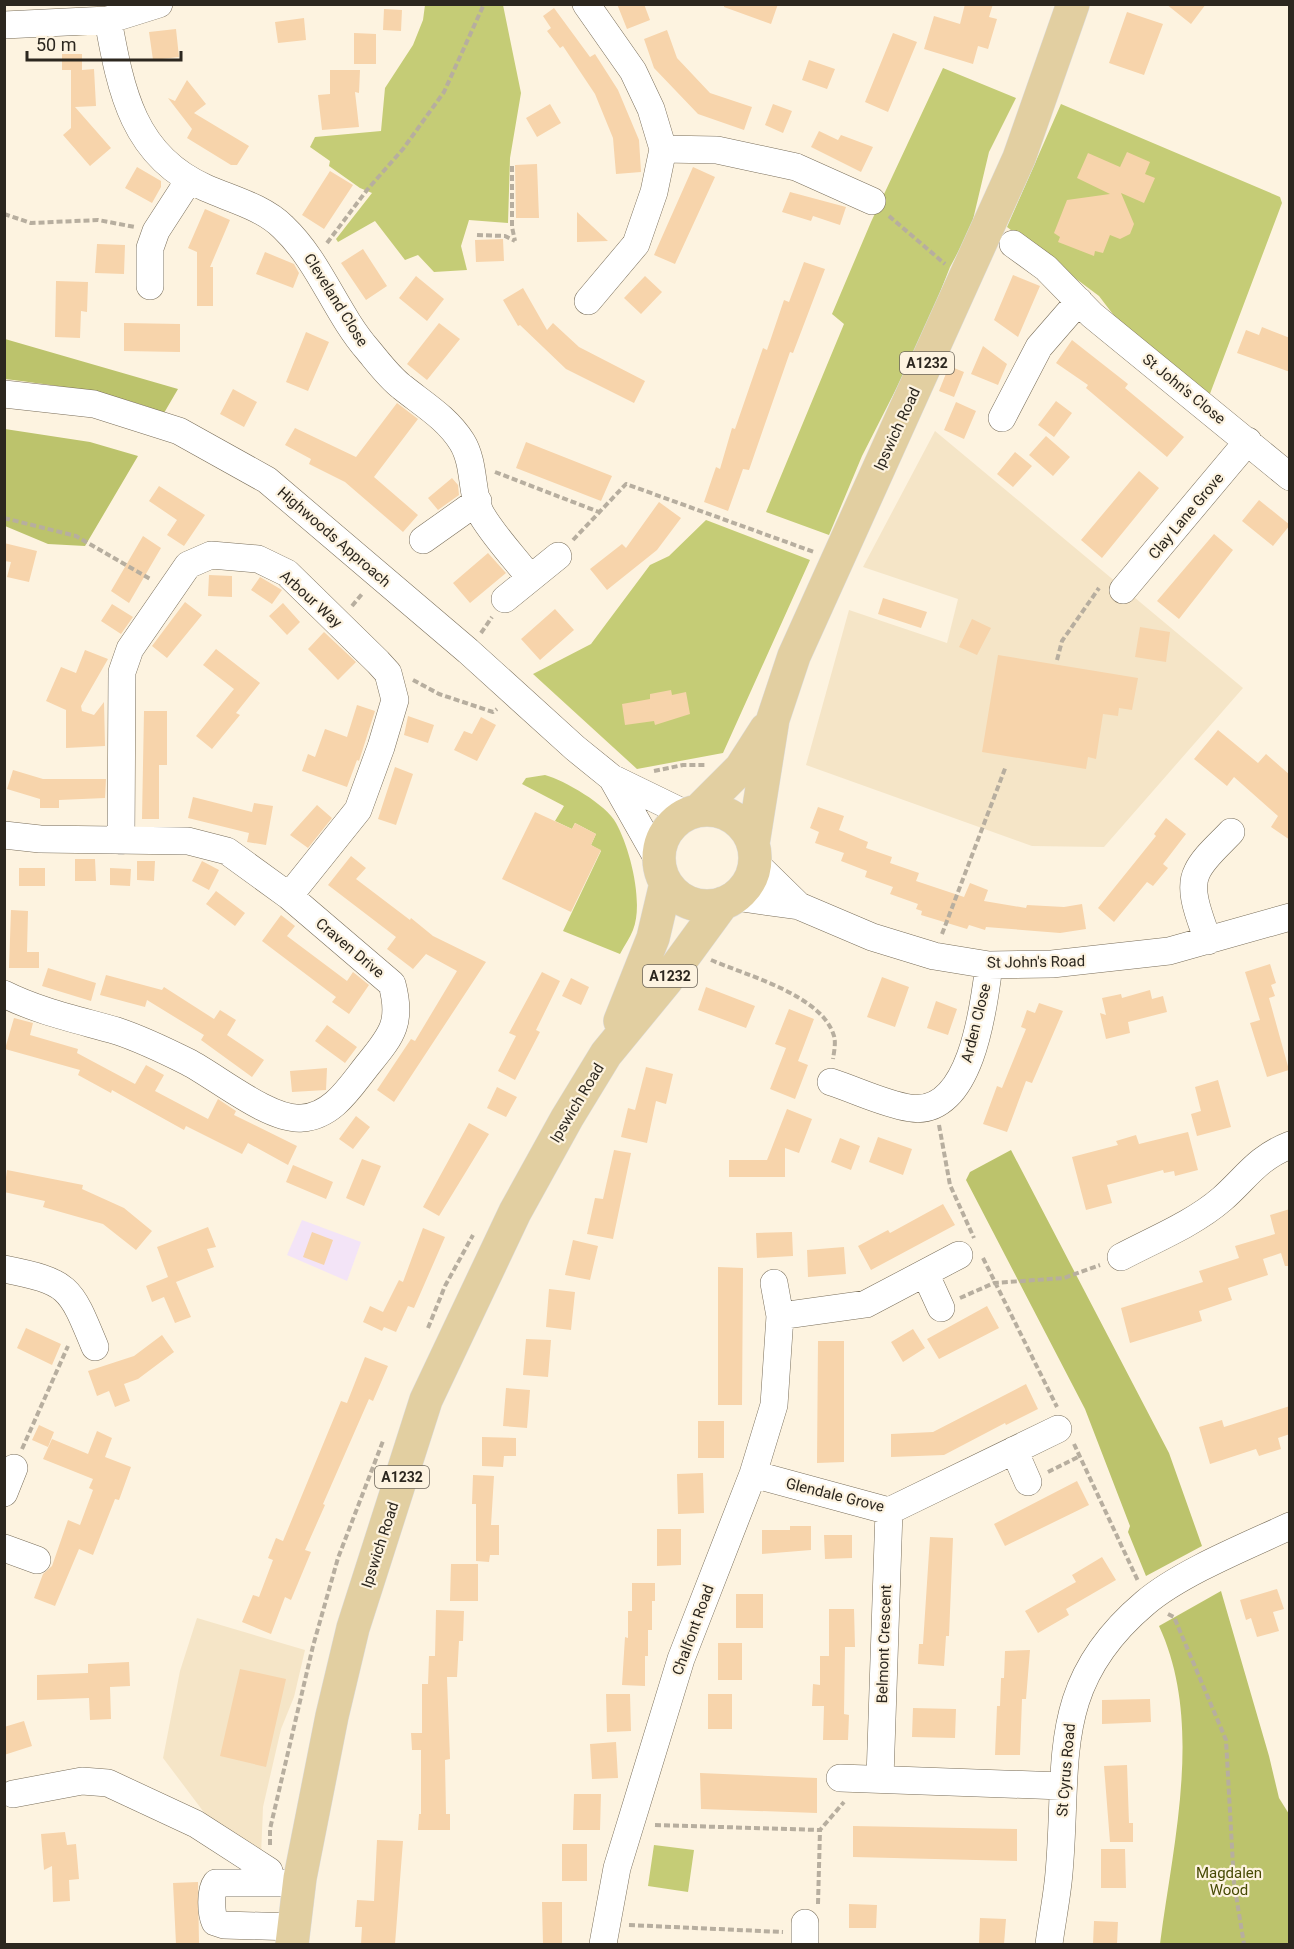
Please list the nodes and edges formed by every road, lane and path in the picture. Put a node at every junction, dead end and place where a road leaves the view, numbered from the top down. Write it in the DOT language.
graph roads {
  1 [pos="159,4"];
  2 [pos="484,4"];
  3 [pos="586,4"];
  4 [pos="1073,4"];
  5 [pos="108,20"];
  6 [pos="4,25"];
  7 [pos="663,149"];
  8 [pos="512,166"];
  9 [pos="189,180"];
  10 [pos="872,201"];
  11 [pos="4,214"];
  12 [pos="156,231"];
  13 [pos="477,235"];
  14 [pos="1013,244"];
  15 [pos="310,256"];
  16 [pos="150,286"];
  17 [pos="1079,300"];
  18 [pos="588,301"];
  19 [pos="4,394"];
  20 [pos="1002,418"];
  21 [pos="1248,441"];
  22 [pos="469,462"];
  23 [pos="1290,477"];
  24 [pos="478,501"];
  25 [pos="599,512"];
  26 [pos="4,518"];
  27 [pos="423,540"];
  28 [pos="558,556"];
  29 [pos="835,562"];
  30 [pos="530,578"];
  31 [pos="353,587"];
  32 [pos="1112,588"];
  33 [pos="169,590"];
  34 [pos="506,599"];
  35 [pos="371,601"];
  36 [pos="468,651"];
  37 [pos="1057,660"];
  38 [pos="388,673"];
  39 [pos="505,703"];
  40 [pos="773,719"];
  41 [pos="1006,766"];
  42 [pos="612,778"];
  43 [pos="693,812"];
  44 [pos="1230,832"];
  45 [pos="5,836"];
  46 [pos="121,841"];
  47 [pos="754,853"];
  48 [pos="662,872"];
  49 [pos="289,896"];
  50 [pos="729,900"];
  51 [pos="800,906"];
  52 [pos="1290,917"];
  53 [pos="1208,941"];
  54 [pos="688,951"];
  55 [pos="934,956"];
  56 [pos="989,965"];
  57 [pos="4,993"];
  58 [pos="612,1046"];
  59 [pos="831,1082"];
  60 [pos="936,1104"];
  61 [pos="1290,1145"];
  62 [pos="959,1255"];
  63 [pos="1121,1257"];
  64 [pos="4,1269"];
  65 [pos="925,1273"];
  66 [pos="774,1283"];
  67 [pos="994,1283"];
  68 [pos="941,1308"];
  69 [pos="82,1315"];
  70 [pos="780,1316"];
  71 [pos="95,1347"];
  72 [pos="1062,1426"];
  73 [pos="1014,1450"];
  74 [pos="1080,1456"];
  75 [pos="14,1468"];
  76 [pos="753,1474"];
  77 [pos="1028,1482"];
  78 [pos="4,1493"];
  79 [pos="889,1510"];
  80 [pos="1290,1526"];
  81 [pos="4,1548"];
  82 [pos="37,1560"];
  83 [pos="1147,1602"];
  84 [pos="861,1778"];
  85 [pos="1062,1786"];
  86 [pos="13,1794"];
  87 [pos="630,1824"];
  88 [pos="820,1830"];
  89 [pos="269,1871"];
  90 [pos="299,1884"];
  91 [pos="805,1933"];
  92 [pos="605,1934"];
  93 [pos="293,1936"];
  94 [pos="1049,1944"];
  95 [pos="1244,1944"];
  1 -- 5 [label="street"];
  2 -- 15 [label="path"];
  3 -- 7 [label="street"];
  4 -- 29 [label="main road, Ipswich Road / A1232"];
  5 -- 6 [label="street"];
  5 -- 9 [label="street, Cleveland Close"];
  7 -- 10 [label="street"];
  7 -- 18 [label="street"];
  8 -- 13 [label="path"];
  9 -- 12 [label="street"];
  9 -- 15 [label="street, Cleveland Close"];
  11 -- 12 [label="path"];
  12 -- 16 [label="street"];
  14 -- 17 [label="street, St John's Close"];
  15 -- 22 [label="street, Cleveland Close"];
  17 -- 20 [label="street"];
  17 -- 21 [label="street, St John's Close"];
  19 -- 36 [label="street, Highwoods Approach"];
  21 -- 23 [label="street, St John's Close"];
  21 -- 32 [label="street, Clay Lane Grove"];
  22 -- 24 [label="street, Cleveland Close"];
  22 -- 25 [label="path"];
  24 -- 27 [label="street"];
  24 -- 30 [label="street, Cleveland Close"];
  25 -- 28 [label="path"];
  25 -- 29 [label="path"];
  26 -- 33 [label="path"];
  28 -- 30 [label="street"];
  29 -- 40 [label="main road, Ipswich Road / A1232"];
  30 -- 34 [label="street"];
  31 -- 35 [label="path"];
  32 -- 37 [label="path"];
  33 -- 38 [label="street, Arbour Way"];
  33 -- 46 [label="street, Arbour Way"];
  34 -- 36 [label="path"];
  36 -- 42 [label="street, Highwoods Approach"];
  38 -- 39 [label="path"];
  38 -- 49 [label="street"];
  40 -- 43 [label="main road, Ipswich Road / A1232"];
  40 -- 47 [label="main road, Ipswich Road / A1232"];
  41 -- 55 [label="path"];
  42 -- 43 [label="street, Highwoods Approach"];
  42 -- 48 [label="street, Highwoods Approach"];
  43 -- 47 [label="main road"];
  43 -- 48 [label="main road, A1232"];
  44 -- 53 [label="street"];
  45 -- 46 [label="street, Craven Drive"];
  46 -- 49 [label="street, Craven Drive"];
  47 -- 50 [label="main road, A1232"];
  47 -- 51 [label="street, St John's Road"];
  48 -- 50 [label="main road"];
  48 -- 58 [label="main road, Ipswich Road / A1232"];
  49 -- 57 [label="street, Craven Drive"];
  50 -- 51 [label="street, St John's Road"];
  50 -- 54 [label="main road, Ipswich Road / A1232"];
  51 -- 55 [label="street, St John's Road"];
  52 -- 53 [label="street, St John's Road"];
  53 -- 56 [label="street, St John's Road"];
  54 -- 58 [label="main road, Ipswich Road / A1232"];
  54 -- 59 [label="path"];
  55 -- 56 [label="street, St John's Road"];
  56 -- 60 [label="street, Arden Close"];
  58 -- 90 [label="main road, Ipswich Road / A1232"];
  59 -- 60 [label="street"];
  60 -- 67 [label="path"];
  61 -- 63 [label="street"];
  62 -- 65 [label="street"];
  63 -- 67 [label="path"];
  64 -- 69 [label="street"];
  65 -- 68 [label="street"];
  65 -- 70 [label="street"];
  66 -- 70 [label="street, Chalfont Road"];
  67 -- 68 [label="path"];
  67 -- 72 [label="path"];
  69 -- 71 [label="street"];
  69 -- 75 [label="path"];
  70 -- 76 [label="street, Chalfont Road"];
  72 -- 73 [label="street, Glendale Grove"];
  72 -- 74 [label="path"];
  73 -- 77 [label="street"];
  73 -- 79 [label="street, Glendale Grove"];
  74 -- 77 [label="path"];
  74 -- 83 [label="path"];
  75 -- 78 [label="street"];
  76 -- 79 [label="street, Glendale Grove"];
  76 -- 87 [label="street, Chalfont Road"];
  79 -- 84 [label="street, Belmont Crescent"];
  80 -- 83 [label="street, St Cyrus Road"];
  81 -- 82 [label="street"];
  83 -- 85 [label="street, St Cyrus Road"];
  83 -- 95 [label="path"];
  84 -- 85 [label="street"];
  84 -- 88 [label="path"];
  85 -- 94 [label="street, St Cyrus Road"];
  86 -- 89 [label="street"];
  87 -- 88 [label="path"];
  87 -- 92 [label="street, Chalfont Road"];
  88 -- 91 [label="path"];
  90 -- 93 [label="main road, Ipswich Road / A1232"];
  90 -- 93 [label="street"];
  91 -- 92 [label="path"];
}
